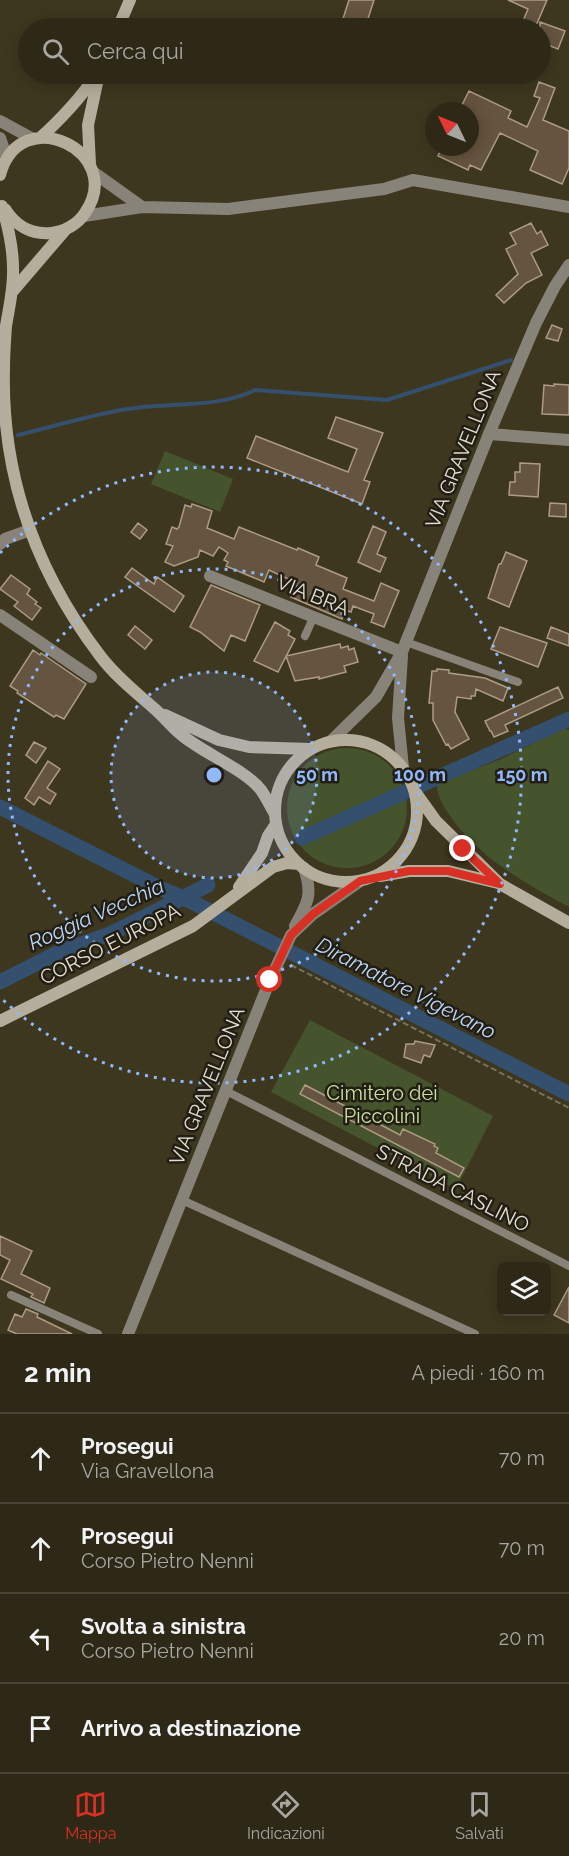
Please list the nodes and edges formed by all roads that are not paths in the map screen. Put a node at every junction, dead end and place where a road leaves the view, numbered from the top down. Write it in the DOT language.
graph roads {
  1 [pos="130,0"];
  2 [pos="122,18"];
  3 [pos="91,84"];
  4 [pos="96,84"];
  5 [pos="0,121"];
  6 [pos="0,138"];
  7 [pos="36,138"];
  8 [pos="2,166"];
  9 [pos="91,169"];
  10 [pos="1,202"];
  11 [pos="142,207"];
  12 [pos="569,207"];
  13 [pos="84,216"];
  14 [pos="66,230"];
  15 [pos="569,265"];
  16 [pos="12,292"];
  17 [pos="489,434"];
  18 [pos="569,440"];
  19 [pos="30,531"];
  20 [pos="0,544"];
  21 [pos="210,576"];
  22 [pos="0,615"];
  23 [pos="314,616"];
  24 [pos="305,636"];
  25 [pos="404,647"];
  26 [pos="91,676"];
  27 [pos="519,682"];
  28 [pos="158,712"];
  29 [pos="330,741"];
  30 [pos="310,749"];
  31 [pos="403,768"];
  32 [pos="414,788"];
  33 [pos="275,819"];
  34 [pos="302,866"];
  35 [pos="365,879"];
  36 [pos="500,884"];
  37 [pos="233,895"];
  38 [pos="569,923"];
  39 [pos="290,936"];
  40 [pos="0,1021"];
  41 [pos="226,1091"];
  42 [pos="182,1200"];
  43 [pos="569,1266"];
  44 [pos="12,1295"];
  45 [pos="98,1334"];
  46 [pos="128,1334"];
  47 [pos="475,1334"];
  1 -- 2 [label="main road"];
  3 -- 7 [label="main road"];
  4 -- 9 [label="main road"];
  5 -- 7 [label="street"];
  6 -- 8 [label="street"];
  7 -- 8 [label="main road"];
  7 -- 9 [label="main road"];
  9 -- 11 [label="street"];
  9 -- 13 [label="main road"];
  10 -- 14 [label="main road"];
  10 -- 16 [label="main road"];
  11 -- 12 [label="street"];
  11 -- 13 [label="street"];
  13 -- 14 [label="main road"];
  14 -- 16 [label="main road"];
  15 -- 17 [label="street, VIA GRAVELLONA"];
  16 -- 19 [label="main road"];
  17 -- 18 [label="street"];
  17 -- 25 [label="street, VIA GRAVELLONA"];
  19 -- 20 [label="street"];
  19 -- 28 [label="main road"];
  21 -- 23 [label="street, VIA BRA"];
  22 -- 26 [label="street"];
  23 -- 24 [label="lane"];
  23 -- 25 [label="street, VIA BRA"];
  25 -- 27 [label="lane"];
  25 -- 29 [label="street, VIA GRAVELLONA"];
  25 -- 31 [label="street, VIA GRAVELLONA"];
  28 -- 30 [label="main road"];
  28 -- 33 [label="main road"];
  29 -- 30 [label="main road"];
  29 -- 31 [label="main road"];
  30 -- 33 [label="main road"];
  31 -- 32 [label="main road"];
  32 -- 35 [label="main road"];
  32 -- 36 [label="main road"];
  33 -- 34 [label="main road"];
  33 -- 37 [label="main road"];
  34 -- 35 [label="main road"];
  34 -- 37 [label="main road, CORSO EUROPA"];
  34 -- 39 [label="street"];
  35 -- 36 [label="main road"];
  35 -- 39 [label="street, VIA GRAVELLONA"];
  36 -- 38 [label="main road"];
  37 -- 40 [label="main road, CORSO EUROPA"];
  39 -- 41 [label="street, VIA GRAVELLONA"];
  41 -- 42 [label="street, VIA GRAVELLONA"];
  41 -- 43 [label="lane, STRADA CASLINO"];
  42 -- 46 [label="street, VIA GRAVELLONA"];
  42 -- 47 [label="lane"];
  44 -- 45 [label="lane"];
}
